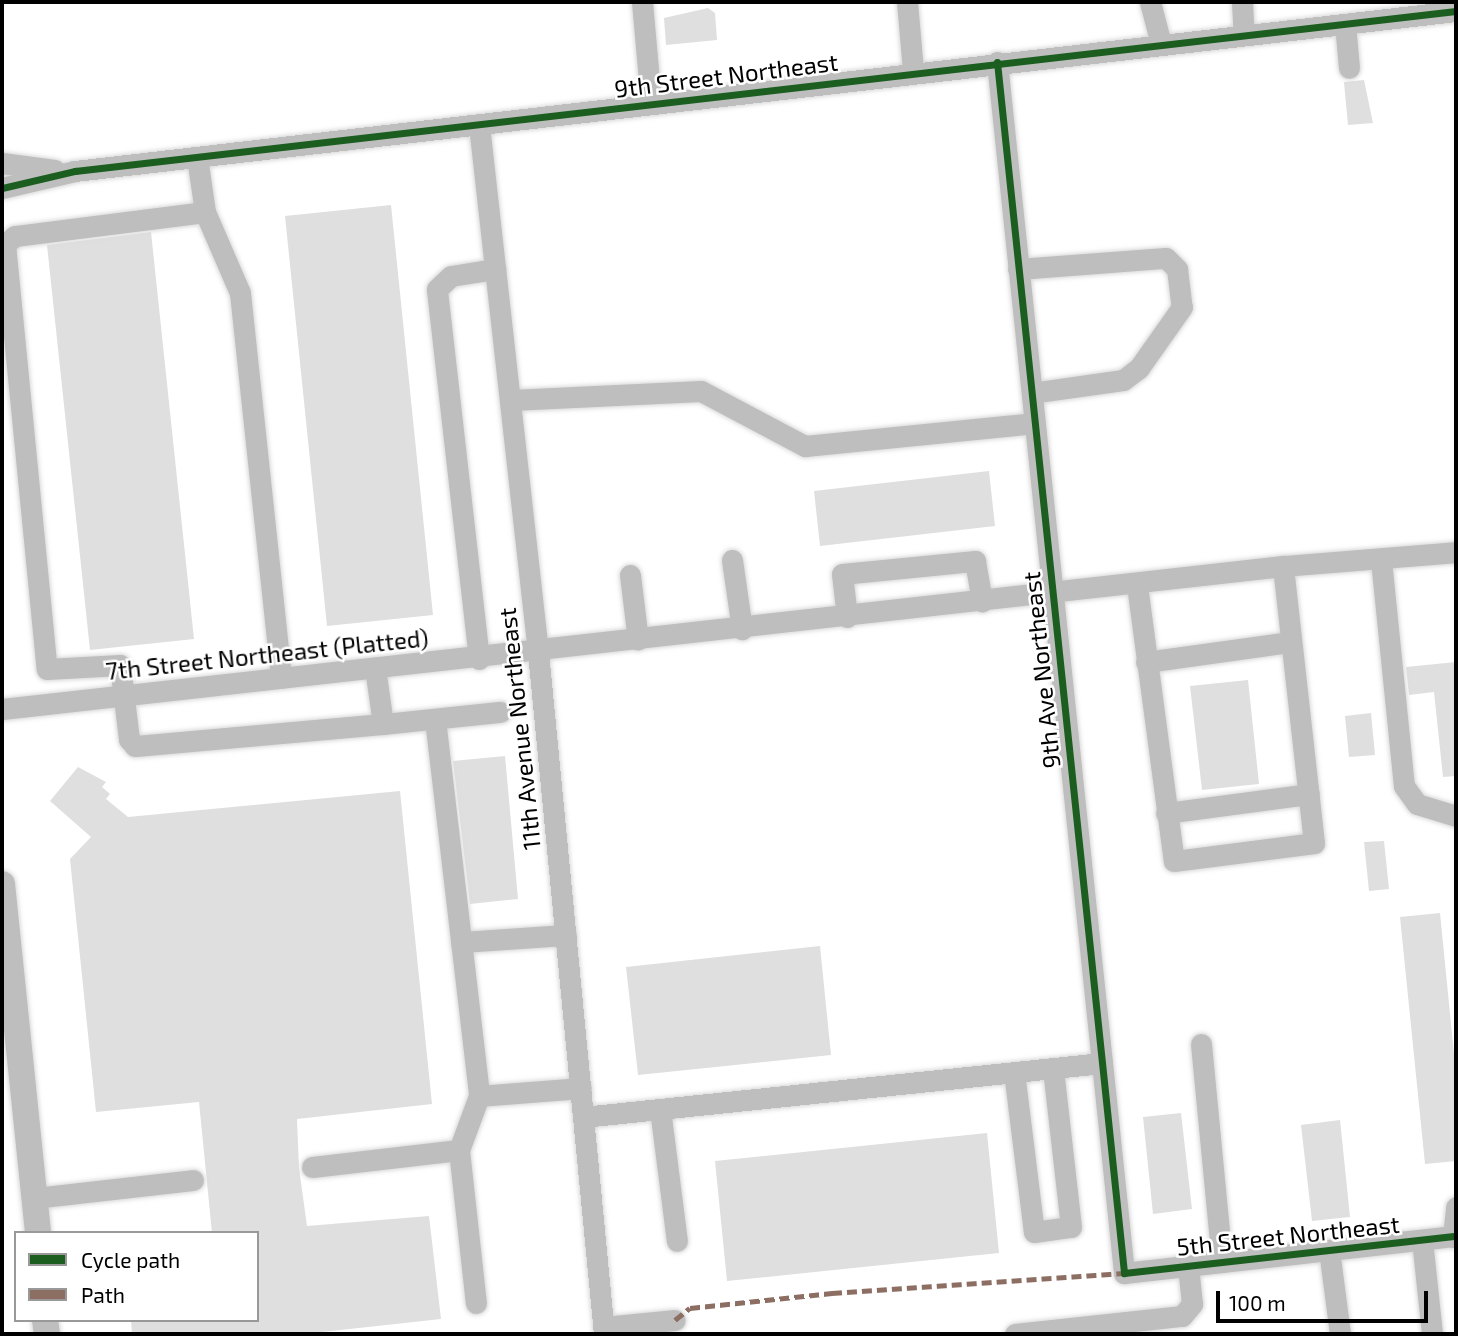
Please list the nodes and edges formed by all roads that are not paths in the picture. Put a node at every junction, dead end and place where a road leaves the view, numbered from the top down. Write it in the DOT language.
graph roads {
  1 [pos="642,2"];
  2 [pos="907,2"];
  3 [pos="1150,2"];
  4 [pos="1242,2"];
  5 [pos="1456,11"];
  6 [pos="1345,23"];
  7 [pos="1244,35"];
  8 [pos="1161,44"];
  9 [pos="997,62"];
  10 [pos="1349,68"];
  11 [pos="913,71"];
  12 [pos="651,103"];
  13 [pos="479,125"];
  14 [pos="197,157"];
  15 [pos="2,163"];
  16 [pos="75,171"];
  17 [pos="2,188"];
  18 [pos="205,212"];
  19 [pos="495,269"];
  20 [pos="1018,269"];
  21 [pos="1032,393"];
  22 [pos="511,400"];
  23 [pos="1034,423"];
  24 [pos="1456,552"];
  25 [pos="732,560"];
  26 [pos="1381,560"];
  27 [pos="1283,566"];
  28 [pos="630,575"];
  29 [pos="1137,585"];
  30 [pos="1053,593"];
  31 [pos="982,601"];
  32 [pos="847,617"];
  33 [pos="742,629"];
  34 [pos="638,640"];
  35 [pos="1291,642"];
  36 [pos="538,652"];
  37 [pos="479,659"];
  38 [pos="1146,662"];
  39 [pos="375,668"];
  40 [pos="281,678"];
  41 [pos="126,696"];
  42 [pos="2,709"];
  43 [pos="500,712"];
  44 [pos="435,719"];
  45 [pos="383,724"];
  46 [pos="1309,794"];
  47 [pos="1166,813"];
  48 [pos="1456,816"];
  49 [pos="2,884"];
  50 [pos="566,935"];
  51 [pos="461,942"];
  52 [pos="1201,1044"];
  53 [pos="1102,1063"];
  54 [pos="1053,1068"];
  55 [pos="1014,1072"];
  56 [pos="581,1088"];
  57 [pos="479,1097"];
  58 [pos="660,1109"];
  59 [pos="583,1117"];
  60 [pos="459,1150"];
  61 [pos="312,1167"];
  62 [pos="193,1180"];
  63 [pos="35,1198"];
  64 [pos="1456,1207"];
  65 [pos="38,1231"];
  66 [pos="1454,1236"];
  67 [pos="1422,1240"];
  68 [pos="677,1241"];
  69 [pos="1329,1250"];
  70 [pos="1222,1262"];
  71 [pos="1188,1266"];
  72 [pos="1124,1273"];
  73 [pos="476,1303"];
  74 [pos="675,1320"];
  75 [pos="604,1331"];
  76 [pos="1016,1334"];
  77 [pos="1340,1334"];
  78 [pos="1432,1334"];
  1 -- 12 [label="street"];
  2 -- 11 [label="street"];
  3 -- 8 [label="street"];
  4 -- 7 [label="street"];
  5 -- 6 [label="street, 9th Street Northeast"];
  6 -- 7 [label="street, 9th Street Northeast"];
  6 -- 10 [label="street"];
  7 -- 8 [label="street, 9th Street Northeast"];
  8 -- 9 [label="street, 9th Street Northeast"];
  9 -- 11 [label="street, 9th Street Northeast"];
  9 -- 20 [label="street, 9th Ave Northeast"];
  11 -- 12 [label="street, 9th Street Northeast"];
  12 -- 13 [label="street, 9th Street Northeast"];
  13 -- 14 [label="street, 9th Street Northeast"];
  13 -- 19 [label="street, 11th Avenue Northeast"];
  14 -- 16 [label="street, 9th Street Northeast"];
  14 -- 18 [label="street"];
  15 -- 16 [label="street, 9th Street Northeast"];
  16 -- 17 [label="street, 9th Street Northeast"];
  18 -- 40 [label="street"];
  18 -- 41 [label="street"];
  19 -- 22 [label="street, 11th Avenue Northeast"];
  19 -- 37 [label="street"];
  20 -- 21 [label="street, 9th Ave Northeast"];
  20 -- 21 [label="street"];
  21 -- 23 [label="street, 9th Ave Northeast"];
  22 -- 23 [label="street"];
  22 -- 36 [label="street, 11th Avenue Northeast"];
  23 -- 30 [label="street, 9th Ave Northeast"];
  24 -- 26 [label="street, 7th Street Northeast (Platted)"];
  25 -- 33 [label="street"];
  26 -- 27 [label="street, 7th Street Northeast (Platted)"];
  26 -- 48 [label="street"];
  27 -- 29 [label="street, 7th Street Northeast (Platted)"];
  27 -- 35 [label="street"];
  28 -- 34 [label="street"];
  29 -- 30 [label="street, 7th Street Northeast (Platted)"];
  29 -- 38 [label="street"];
  30 -- 31 [label="street, 7th Street Northeast (Platted)"];
  30 -- 53 [label="street, 9th Ave Northeast"];
  31 -- 32 [label="street, 7th Street Northeast (Platted)"];
  31 -- 32 [label="street"];
  32 -- 33 [label="street, 7th Street Northeast (Platted)"];
  33 -- 34 [label="street, 7th Street Northeast (Platted)"];
  34 -- 36 [label="street, 7th Street Northeast (Platted)"];
  35 -- 38 [label="street"];
  35 -- 46 [label="street"];
  36 -- 37 [label="street, 7th Street Northeast (Platted)"];
  36 -- 50 [label="street, 11th Avenue Northeast"];
  37 -- 39 [label="street, 7th Street Northeast (Platted)"];
  38 -- 47 [label="street"];
  39 -- 40 [label="street, 7th Street Northeast (Platted)"];
  39 -- 45 [label="street"];
  40 -- 41 [label="street, 7th Street Northeast (Platted)"];
  41 -- 42 [label="street, 7th Street Northeast (Platted)"];
  41 -- 45 [label="street"];
  43 -- 44 [label="street"];
  44 -- 45 [label="street"];
  44 -- 51 [label="street"];
  46 -- 47 [label="street"];
  46 -- 47 [label="street"];
  49 -- 63 [label="main road"];
  50 -- 51 [label="street"];
  50 -- 56 [label="street, 11th Avenue Northeast"];
  51 -- 57 [label="street"];
  52 -- 70 [label="street"];
  53 -- 54 [label="street"];
  53 -- 72 [label="street, 9th Ave Northeast"];
  54 -- 55 [label="street"];
  54 -- 55 [label="street"];
  55 -- 58 [label="street"];
  56 -- 57 [label="street"];
  56 -- 59 [label="street, 11th Avenue Northeast"];
  57 -- 60 [label="street"];
  58 -- 59 [label="street"];
  58 -- 68 [label="street"];
  59 -- 75 [label="street, 11th Avenue Northeast"];
  60 -- 61 [label="street"];
  60 -- 73 [label="street"];
  62 -- 63 [label="street"];
  63 -- 65 [label="main road"];
  64 -- 66 [label="street"];
  66 -- 67 [label="street, 5th Street Northeast"];
  67 -- 69 [label="street, 5th Street Northeast"];
  67 -- 78 [label="street"];
  69 -- 70 [label="street, 5th Street Northeast"];
  69 -- 77 [label="street"];
  70 -- 71 [label="street, 5th Street Northeast"];
  71 -- 72 [label="street, 5th Street Northeast"];
  71 -- 76 [label="street"];
  74 -- 75 [label="street"];
}
